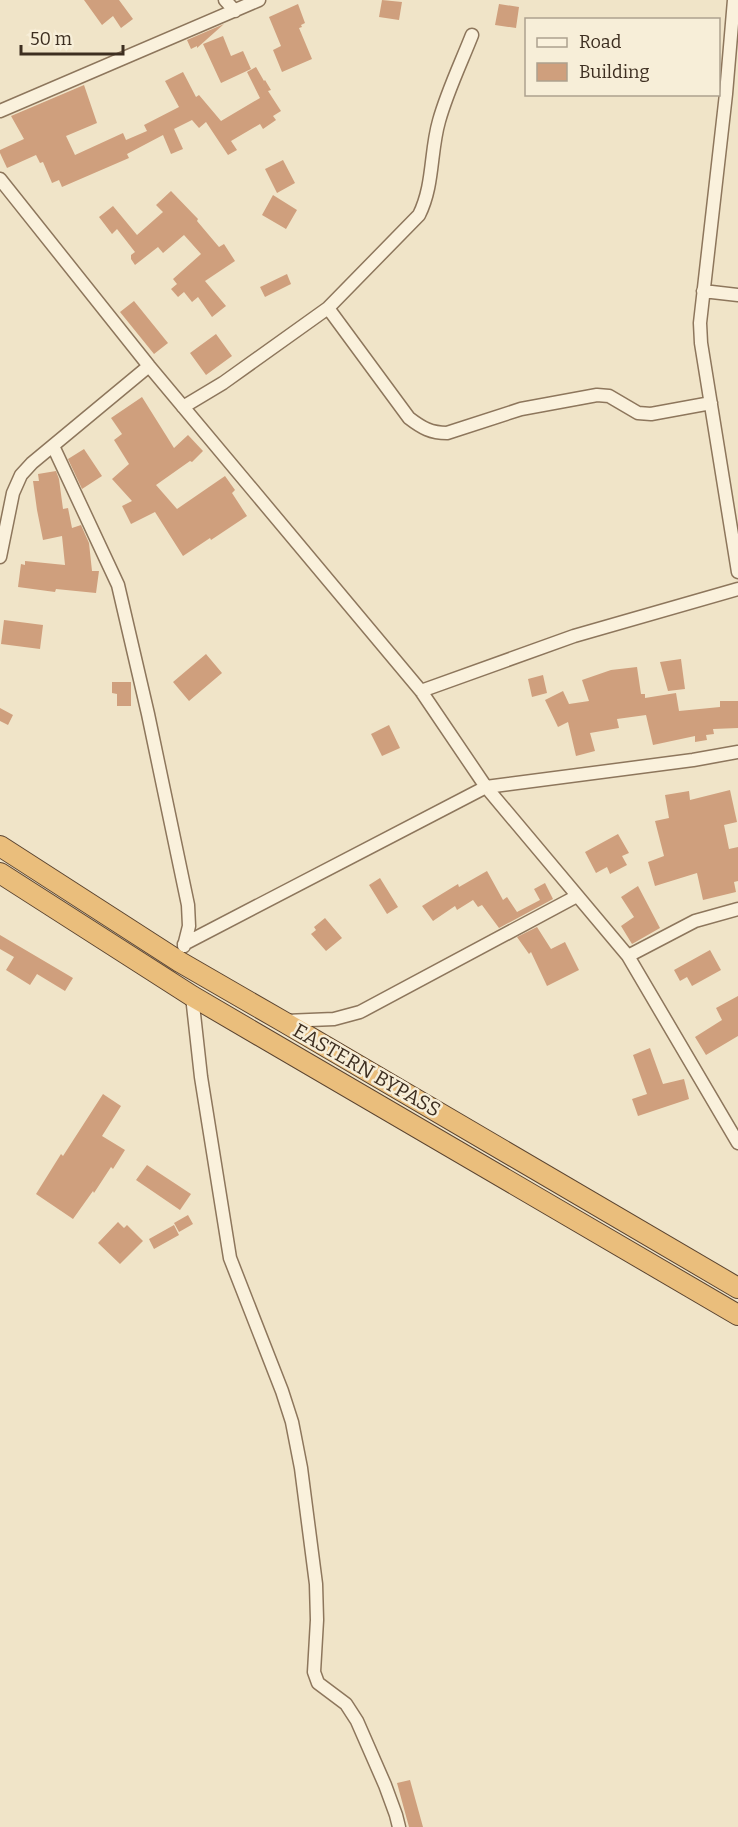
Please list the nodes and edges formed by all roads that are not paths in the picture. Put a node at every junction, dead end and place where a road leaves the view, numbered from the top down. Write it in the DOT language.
graph roads {
  1 [pos="225,0"];
  2 [pos="259,0"];
  3 [pos="734,0"];
  4 [pos="235,11"];
  5 [pos="472,35"];
  6 [pos="0,111"];
  7 [pos="0,179"];
  8 [pos="703,291"];
  9 [pos="738,296"];
  10 [pos="328,308"];
  11 [pos="149,366"];
  12 [pos="711,403"];
  13 [pos="183,406"];
  14 [pos="53,446"];
  15 [pos="0,557"];
  16 [pos="738,572"];
  17 [pos="738,589"];
  18 [pos="421,691"];
  19 [pos="738,752"];
  20 [pos="486,787"];
  21 [pos="0,846"];
  22 [pos="0,873"];
  23 [pos="578,896"];
  24 [pos="738,909"];
  25 [pos="182,953"];
  26 [pos="628,956"];
  27 [pos="192,996"];
  28 [pos="284,1022"];
  29 [pos="738,1143"];
  30 [pos="738,1288"];
  31 [pos="738,1315"];
  32 [pos="399,1827"];
  1 -- 4 [label="street"];
  2 -- 4 [label="street"];
  3 -- 8 [label="street"];
  4 -- 6 [label="street"];
  5 -- 10 [label="street"];
  7 -- 11 [label="street"];
  8 -- 9 [label="street"];
  8 -- 12 [label="street"];
  10 -- 12 [label="street"];
  10 -- 13 [label="street"];
  11 -- 13 [label="street"];
  11 -- 14 [label="street"];
  12 -- 16 [label="street"];
  13 -- 18 [label="street"];
  14 -- 15 [label="street"];
  14 -- 25 [label="street"];
  17 -- 18 [label="street"];
  18 -- 20 [label="street"];
  19 -- 20 [label="street"];
  20 -- 23 [label="street"];
  20 -- 25 [label="street"];
  21 -- 25 [label="highway, EASTERN BYPASS"];
  22 -- 27 [label="highway, EASTERN BYPASS"];
  23 -- 26 [label="street"];
  23 -- 28 [label="street"];
  24 -- 26 [label="street"];
  25 -- 28 [label="highway, EASTERN BYPASS"];
  26 -- 29 [label="street"];
  27 -- 31 [label="highway, EASTERN BYPASS"];
  27 -- 32 [label="street"];
  28 -- 30 [label="highway, EASTERN BYPASS"];
}
